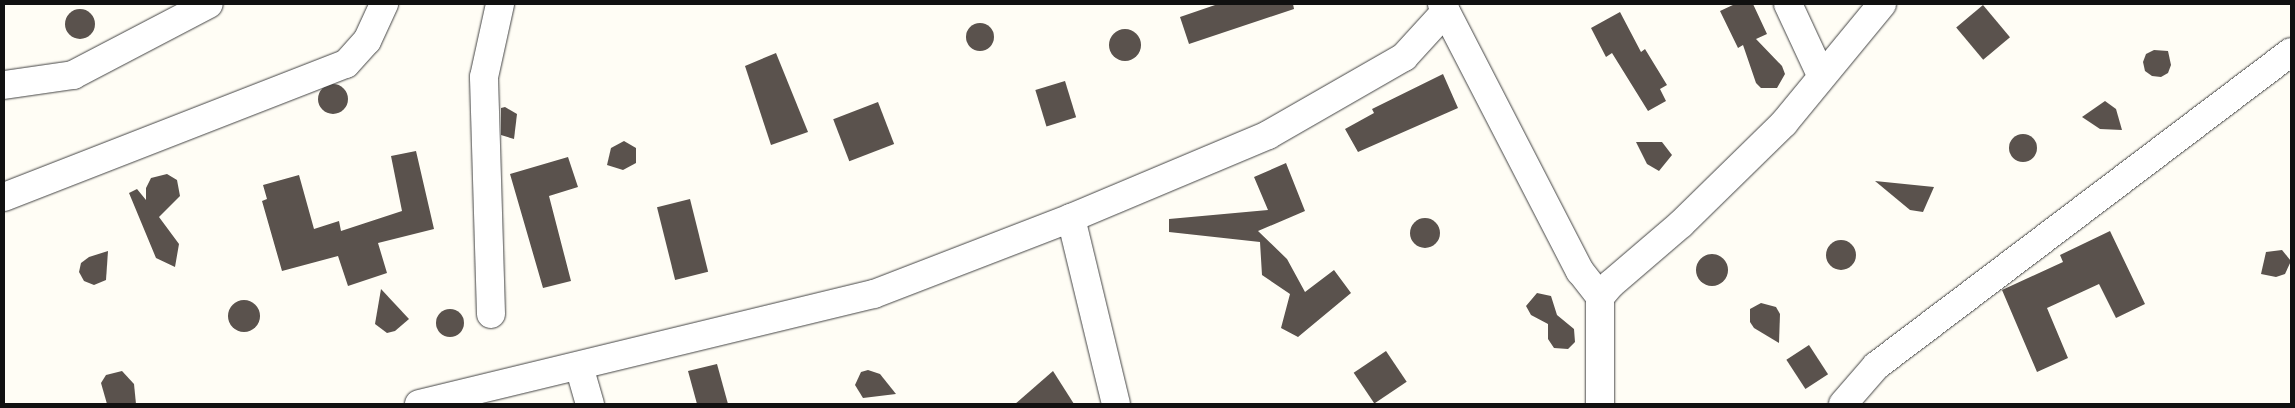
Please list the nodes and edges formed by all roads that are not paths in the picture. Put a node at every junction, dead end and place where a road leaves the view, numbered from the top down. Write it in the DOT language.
graph roads {
  1 [pos="209,4"];
  2 [pos="384,4"];
  3 [pos="500,4"];
  4 [pos="1788,4"];
  5 [pos="1882,4"];
  6 [pos="1444,8"];
  7 [pos="2291,52"];
  8 [pos="1821,75"];
  9 [pos="4,85"];
  10 [pos="4,197"];
  11 [pos="1071,218"];
  12 [pos="1600,298"];
  13 [pos="491,314"];
  14 [pos="579,366"];
  15 [pos="419,404"];
  16 [pos="590,404"];
  17 [pos="1116,404"];
  18 [pos="1600,404"];
  19 [pos="1843,404"];
  1 -- 9 [label="street"];
  2 -- 10 [label="street"];
  3 -- 13 [label="street"];
  4 -- 8 [label="street"];
  5 -- 8 [label="street"];
  6 -- 11 [label="street"];
  6 -- 12 [label="street"];
  7 -- 19 [label="street"];
  8 -- 12 [label="street"];
  11 -- 14 [label="street"];
  11 -- 17 [label="street"];
  12 -- 18 [label="street"];
  14 -- 15 [label="street"];
  14 -- 16 [label="street"];
}
